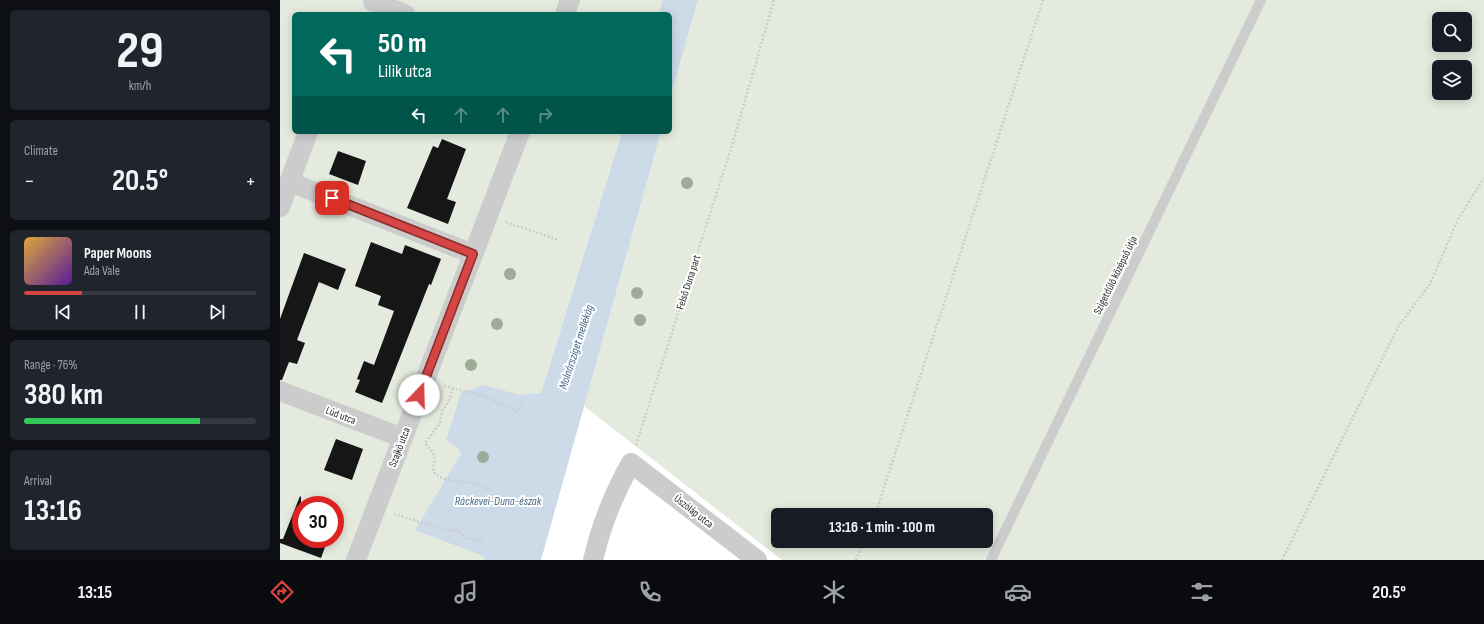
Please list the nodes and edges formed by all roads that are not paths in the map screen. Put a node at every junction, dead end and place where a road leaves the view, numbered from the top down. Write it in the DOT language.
graph roads {
  1 [pos="570,0"];
  2 [pos="1262,0"];
  3 [pos="370,5"];
  4 [pos="397,12"];
  5 [pos="566,12"];
  6 [pos="307,134"];
  7 [pos="519,134"];
  8 [pos="290,182"];
  9 [pos="280,207"];
  10 [pos="473,254"];
  11 [pos="280,391"];
  12 [pos="403,438"];
  13 [pos="356,560"];
  14 [pos="593,560"];
  15 [pos="757,560"];
  16 [pos="991,560"];
  1 -- 5 [label="street"];
  2 -- 16 [label="lane, Szigetdűlő középső útja"];
  3 -- 4 [label="street"];
  6 -- 8 [label="street"];
  7 -- 10 [label="street, Szajkó utca"];
  8 -- 9 [label="street"];
  8 -- 10 [label="street"];
  10 -- 12 [label="street, Szajkó utca"];
  11 -- 12 [label="street, Lúd utca"];
  12 -- 13 [label="street, Szajkó utca"];
  14 -- 15 [label="street, Úszóláp utca"];
}
